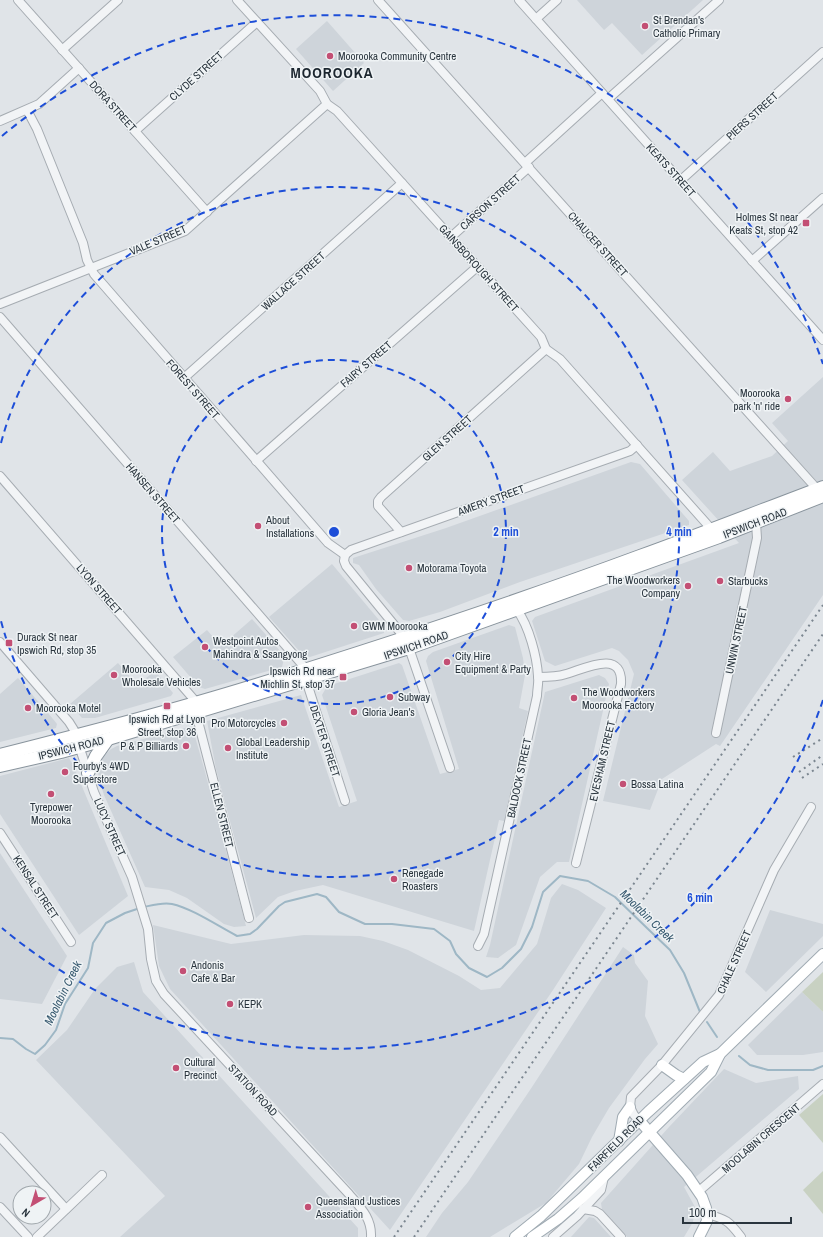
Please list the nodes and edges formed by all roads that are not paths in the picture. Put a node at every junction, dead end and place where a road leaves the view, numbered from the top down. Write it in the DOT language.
graph roads {
  1 [pos="18,0"];
  2 [pos="118,0"];
  3 [pos="237,0"];
  4 [pos="378,0"];
  5 [pos="519,0"];
  6 [pos="557,0"];
  7 [pos="719,0"];
  8 [pos="536,19"];
  9 [pos="257,22"];
  10 [pos="62,50"];
  11 [pos="823,52"];
  12 [pos="79,68"];
  13 [pos="605,96"];
  14 [pos="327,104"];
  15 [pos="27,110"];
  16 [pos="0,121"];
  17 [pos="135,131"];
  18 [pos="527,165"];
  19 [pos="681,180"];
  20 [pos="402,183"];
  21 [pos="823,198"];
  22 [pos="207,212"];
  23 [pos="451,237"];
  24 [pos="752,261"];
  25 [pos="90,267"];
  26 [pos="477,267"];
  27 [pos="0,304"];
  28 [pos="0,317"];
  29 [pos="823,340"];
  30 [pos="546,349"];
  31 [pos="184,378"];
  32 [pos="637,445"];
  33 [pos="256,461"];
  34 [pos="0,476"];
  35 [pos="821,491"];
  36 [pos="756,523"];
  37 [pos="401,532"];
  38 [pos="715,533"];
  39 [pos="345,555"];
  40 [pos="517,610"];
  41 [pos="404,637"];
  42 [pos="0,642"];
  43 [pos="409,648"];
  44 [pos="306,674"];
  45 [pos="538,677"];
  46 [pos="196,708"];
  47 [pos="716,733"];
  48 [pos="108,739"];
  49 [pos="78,741"];
  50 [pos="0,755"];
  51 [pos="0,766"];
  52 [pos="450,768"];
  53 [pos="88,773"];
  54 [pos="345,801"];
  55 [pos="811,806"];
  56 [pos="0,833"];
  57 [pos="576,864"];
  58 [pos="249,918"];
  59 [pos="144,920"];
  60 [pos="71,942"];
  61 [pos="478,946"];
  62 [pos="823,954"];
  63 [pos="720,1054"];
  64 [pos="662,1065"];
  65 [pos="684,1079"];
  66 [pos="823,1084"];
  67 [pos="630,1107"];
  68 [pos="639,1120"];
  69 [pos="649,1132"];
  70 [pos="0,1137"];
  71 [pos="619,1141"];
  72 [pos="102,1176"];
  73 [pos="604,1177"];
  74 [pos="699,1191"];
  75 [pos="0,1207"];
  76 [pos="66,1209"];
  77 [pos="583,1210"];
  78 [pos="707,1214"];
  79 [pos="371,1234"];
  80 [pos="28,1237"];
  81 [pos="37,1237"];
  82 [pos="515,1237"];
  83 [pos="532,1237"];
  84 [pos="553,1237"];
  85 [pos="621,1237"];
  86 [pos="699,1237"];
  87 [pos="741,1237"];
  1 -- 10 [label="street, DORA STREET"];
  2 -- 10 [label="street"];
  3 -- 9 [label="street, GAINSBOROUGH STREET"];
  4 -- 18 [label="street, CHAUCER STREET"];
  5 -- 8 [label="street, KEATS STREET"];
  6 -- 8 [label="street"];
  7 -- 13 [label="street, CARSON STREET"];
  8 -- 13 [label="street, KEATS STREET"];
  9 -- 14 [label="street, GAINSBOROUGH STREET"];
  9 -- 17 [label="street, CLYDE STREET"];
  10 -- 12 [label="street, DORA STREET"];
  11 -- 19 [label="street, PIERS STREET"];
  12 -- 15 [label="street"];
  12 -- 17 [label="street, DORA STREET"];
  13 -- 18 [label="street, CARSON STREET"];
  13 -- 19 [label="street, KEATS STREET"];
  14 -- 20 [label="street, GAINSBOROUGH STREET"];
  14 -- 22 [label="street, VALE STREET"];
  15 -- 16 [label="street"];
  15 -- 25 [label="street, FOREST STREET"];
  17 -- 22 [label="street, DORA STREET"];
  18 -- 23 [label="street, CARSON STREET"];
  18 -- 35 [label="street, CHAUCER STREET"];
  19 -- 24 [label="street, KEATS STREET"];
  20 -- 23 [label="street, GAINSBOROUGH STREET"];
  20 -- 31 [label="street, WALLACE STREET"];
  21 -- 24 [label="street"];
  22 -- 25 [label="street, VALE STREET"];
  23 -- 26 [label="street, GAINSBOROUGH STREET"];
  24 -- 29 [label="street, KEATS STREET"];
  25 -- 27 [label="street, VALE STREET"];
  25 -- 31 [label="street, FOREST STREET"];
  26 -- 30 [label="street, GAINSBOROUGH STREET"];
  26 -- 33 [label="street, FAIRY STREET"];
  28 -- 44 [label="street, HANSEN STREET"];
  30 -- 32 [label="street, GAINSBOROUGH STREET"];
  30 -- 37 [label="street, GLEN STREET"];
  31 -- 33 [label="street, FOREST STREET"];
  32 -- 37 [label="street, AMERY STREET"];
  32 -- 38 [label="street, GAINSBOROUGH STREET"];
  33 -- 39 [label="street, FOREST STREET"];
  34 -- 46 [label="street, LYON STREET"];
  35 -- 36 [label="highway, IPSWICH ROAD"];
  35 -- 38 [label="highway, IPSWICH ROAD"];
  36 -- 38 [label="highway, IPSWICH ROAD"];
  36 -- 47 [label="street, UNWIN STREET"];
  37 -- 39 [label="street, AMERY STREET"];
  38 -- 40 [label="highway, IPSWICH ROAD"];
  38 -- 41 [label="highway, IPSWICH ROAD"];
  39 -- 41 [label="street"];
  40 -- 43 [label="highway, IPSWICH ROAD"];
  40 -- 45 [label="street, BALDOCK STREET"];
  41 -- 43 [label="street"];
  41 -- 44 [label="highway, IPSWICH ROAD"];
  42 -- 49 [label="street, LUCY STREET"];
  43 -- 44 [label="highway, IPSWICH ROAD"];
  43 -- 52 [label="street"];
  44 -- 46 [label="highway, IPSWICH ROAD"];
  44 -- 54 [label="street, DEXTER STREET"];
  45 -- 57 [label="street, EVESHAM STREET"];
  45 -- 61 [label="street, BALDOCK STREET"];
  46 -- 48 [label="highway, IPSWICH ROAD"];
  46 -- 49 [label="highway, IPSWICH ROAD"];
  46 -- 58 [label="street, ELLEN STREET"];
  48 -- 49 [label="highway, IPSWICH ROAD"];
  48 -- 53 [label="highway"];
  49 -- 50 [label="highway, IPSWICH ROAD"];
  49 -- 51 [label="highway, IPSWICH ROAD"];
  49 -- 53 [label="street, LUCY STREET"];
  53 -- 59 [label="street, LUCY STREET"];
  55 -- 64 [label="street, CHALE STREET"];
  56 -- 60 [label="street, KENSAL STREET"];
  59 -- 79 [label="street, STATION ROAD"];
  62 -- 63 [label="main road, FAIRFIELD ROAD"];
  63 -- 65 [label="main road, FAIRFIELD ROAD"];
  63 -- 69 [label="main road, FAIRFIELD ROAD"];
  64 -- 65 [label="main road"];
  64 -- 67 [label="street, CHALE STREET"];
  65 -- 68 [label="main road, FAIRFIELD ROAD"];
  66 -- 74 [label="street, MOOLABIN CRESCENT"];
  67 -- 68 [label="street"];
  67 -- 71 [label="main road"];
  68 -- 69 [label="main road"];
  68 -- 71 [label="main road, FAIRFIELD ROAD"];
  69 -- 73 [label="main road, FAIRFIELD ROAD"];
  69 -- 74 [label="main road"];
  70 -- 76 [label="street"];
  71 -- 82 [label="main road, FAIRFIELD ROAD"];
  72 -- 76 [label="street"];
  73 -- 77 [label="street, FAIRFIELD ROAD"];
  73 -- 83 [label="main road, FAIRFIELD ROAD"];
  74 -- 78 [label="main road"];
  75 -- 80 [label="street"];
  76 -- 81 [label="street"];
  77 -- 84 [label="street, FAIRFIELD ROAD"];
  77 -- 85 [label="street"];
  78 -- 86 [label="main road"];
  78 -- 87 [label="street"];
}
